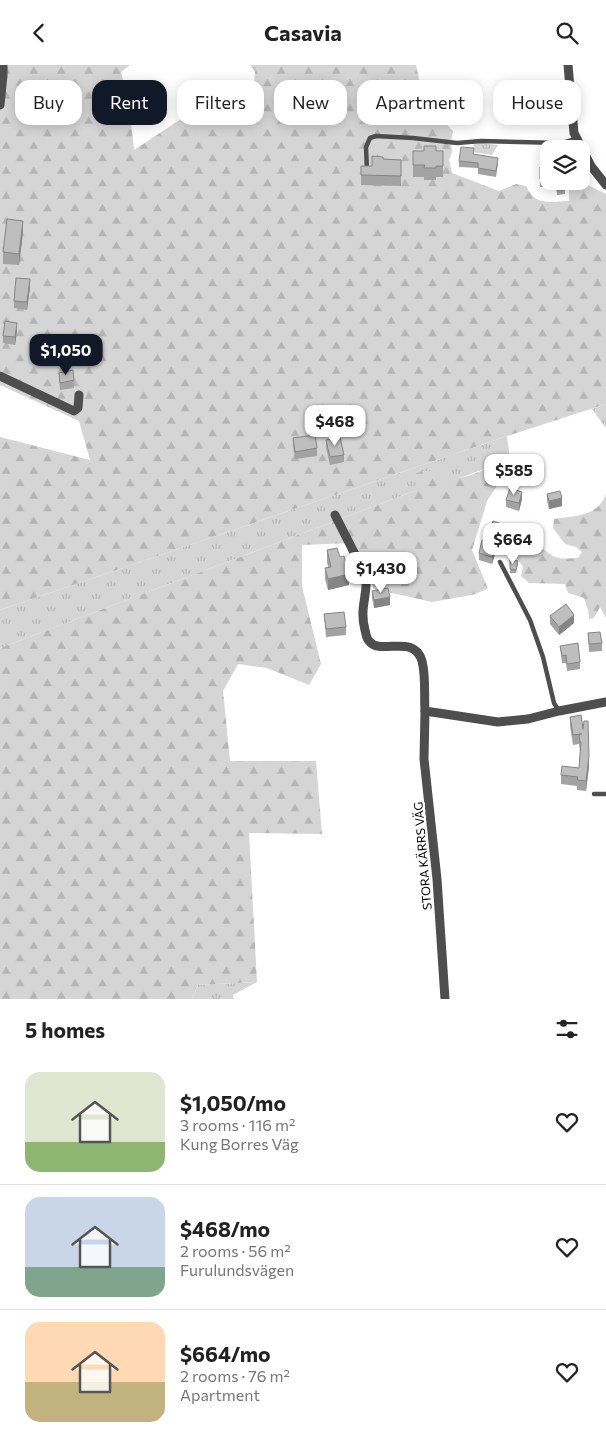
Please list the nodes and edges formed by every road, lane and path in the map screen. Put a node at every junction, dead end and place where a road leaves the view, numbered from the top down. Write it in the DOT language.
graph roads {
  1 [pos="3,65"];
  2 [pos="568,65"];
  3 [pos="0,105"];
  4 [pos="576,139"];
  5 [pos="572,140"];
  6 [pos="540,142"];
  7 [pos="367,173"];
  8 [pos="606,185"];
  9 [pos="0,376"];
  10 [pos="79,395"];
  11 [pos="335,515"];
  12 [pos="500,562"];
  13 [pos="606,702"];
  14 [pos="425,711"];
  15 [pos="559,711"];
  16 [pos="594,794"];
  17 [pos="606,795"];
  18 [pos="445,999"];
  1 -- 3 [label="street"];
  2 -- 4 [label="street"];
  4 -- 5 [label="lane"];
  4 -- 8 [label="street"];
  6 -- 7 [label="lane"];
  9 -- 10 [label="street"];
  11 -- 14 [label="street, STORA KÄRRS VÄG"];
  12 -- 15 [label="lane"];
  13 -- 15 [label="street"];
  14 -- 15 [label="street"];
  14 -- 18 [label="street, STORA KÄRRS VÄG"];
  16 -- 17 [label="lane"];
}
